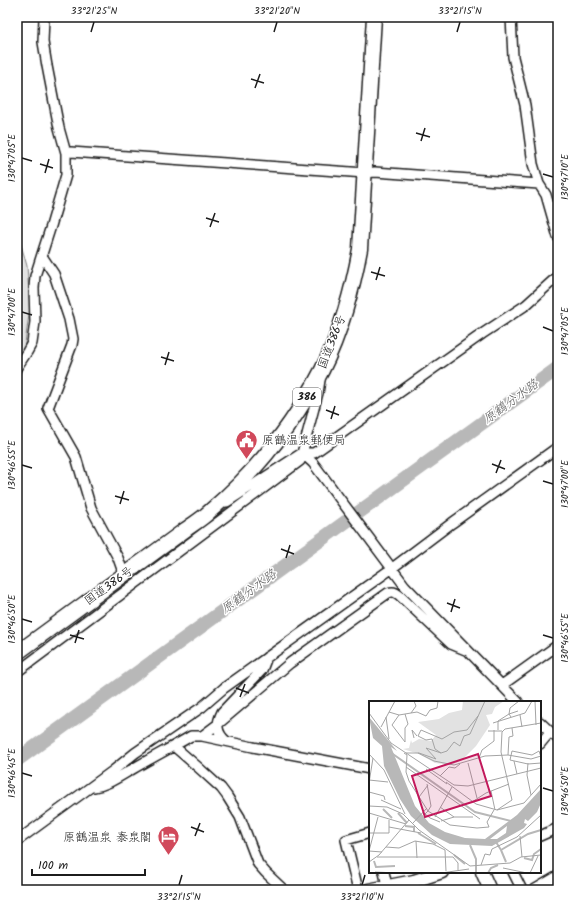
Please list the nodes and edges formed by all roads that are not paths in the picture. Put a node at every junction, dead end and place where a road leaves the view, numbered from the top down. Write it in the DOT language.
graph roads {
  1 [pos="44,17"];
  2 [pos="374,17"];
  3 [pos="511,17"];
  4 [pos="66,153"];
  5 [pos="365,172"];
  6 [pos="539,184"];
  7 [pos="558,237"];
  8 [pos="42,256"];
  9 [pos="558,276"];
  10 [pos="17,367"];
  11 [pos="322,370"];
  12 [pos="558,447"];
  13 [pos="302,453"];
  14 [pos="209,512"];
  15 [pos="389,566"];
  16 [pos="124,575"];
  17 [pos="558,645"];
  18 [pos="468,651"];
  19 [pos="17,653"];
  20 [pos="268,657"];
  21 [pos="17,672"];
  22 [pos="502,685"];
  23 [pos="517,701"];
  24 [pos="541,723"];
  25 [pos="218,724"];
  26 [pos="550,732"];
  27 [pos="202,736"];
  28 [pos="558,739"];
  29 [pos="226,741"];
  30 [pos="541,743"];
  31 [pos="176,745"];
  32 [pos="369,770"];
  33 [pos="90,787"];
  34 [pos="558,828"];
  35 [pos="369,833"];
  36 [pos="541,836"];
  37 [pos="17,841"];
  38 [pos="384,873"];
  39 [pos="439,873"];
  40 [pos="482,873"];
  41 [pos="514,873"];
  42 [pos="558,876"];
  43 [pos="387,886"];
  44 [pos="284,890"];
  45 [pos="358,890"];
  46 [pos="368,890"];
  47 [pos="490,890"];
  48 [pos="522,890"];
  49 [pos="534,890"];
  1 -- 4 [label="street"];
  2 -- 5 [label="highway, 国道386号 / 386"];
  3 -- 6 [label="street"];
  4 -- 5 [label="street"];
  4 -- 8 [label="street"];
  5 -- 6 [label="street"];
  5 -- 11 [label="highway, 国道386号 / 386"];
  6 -- 7 [label="street"];
  8 -- 10 [label="street"];
  8 -- 16 [label="street"];
  9 -- 13 [label="street"];
  11 -- 13 [label="street"];
  11 -- 14 [label="highway, 国道386号 / 386"];
  12 -- 15 [label="street"];
  13 -- 14 [label="street"];
  13 -- 15 [label="street"];
  13 -- 21 [label="street"];
  14 -- 16 [label="highway, 国道386号 / 386"];
  15 -- 18 [label="street"];
  15 -- 20 [label="street"];
  16 -- 19 [label="highway, 国道386号 / 386"];
  17 -- 22 [label="street"];
  18 -- 22 [label="street"];
  18 -- 25 [label="street"];
  20 -- 25 [label="street"];
  20 -- 33 [label="street"];
  22 -- 23 [label="street"];
  24 -- 26 [label="street"];
  25 -- 27 [label="street"];
  25 -- 29 [label="street"];
  26 -- 28 [label="street"];
  26 -- 30 [label="street"];
  27 -- 29 [label="street"];
  27 -- 31 [label="street"];
  29 -- 32 [label="street"];
  31 -- 33 [label="street"];
  31 -- 44 [label="street"];
  33 -- 37 [label="street"];
  34 -- 36 [label="street"];
  35 -- 45 [label="street"];
  38 -- 43 [label="street"];
  39 -- 43 [label="main road"];
  40 -- 47 [label="main road"];
  41 -- 48 [label="street"];
  42 -- 49 [label="street"];
  43 -- 46 [label="main road"];
}
